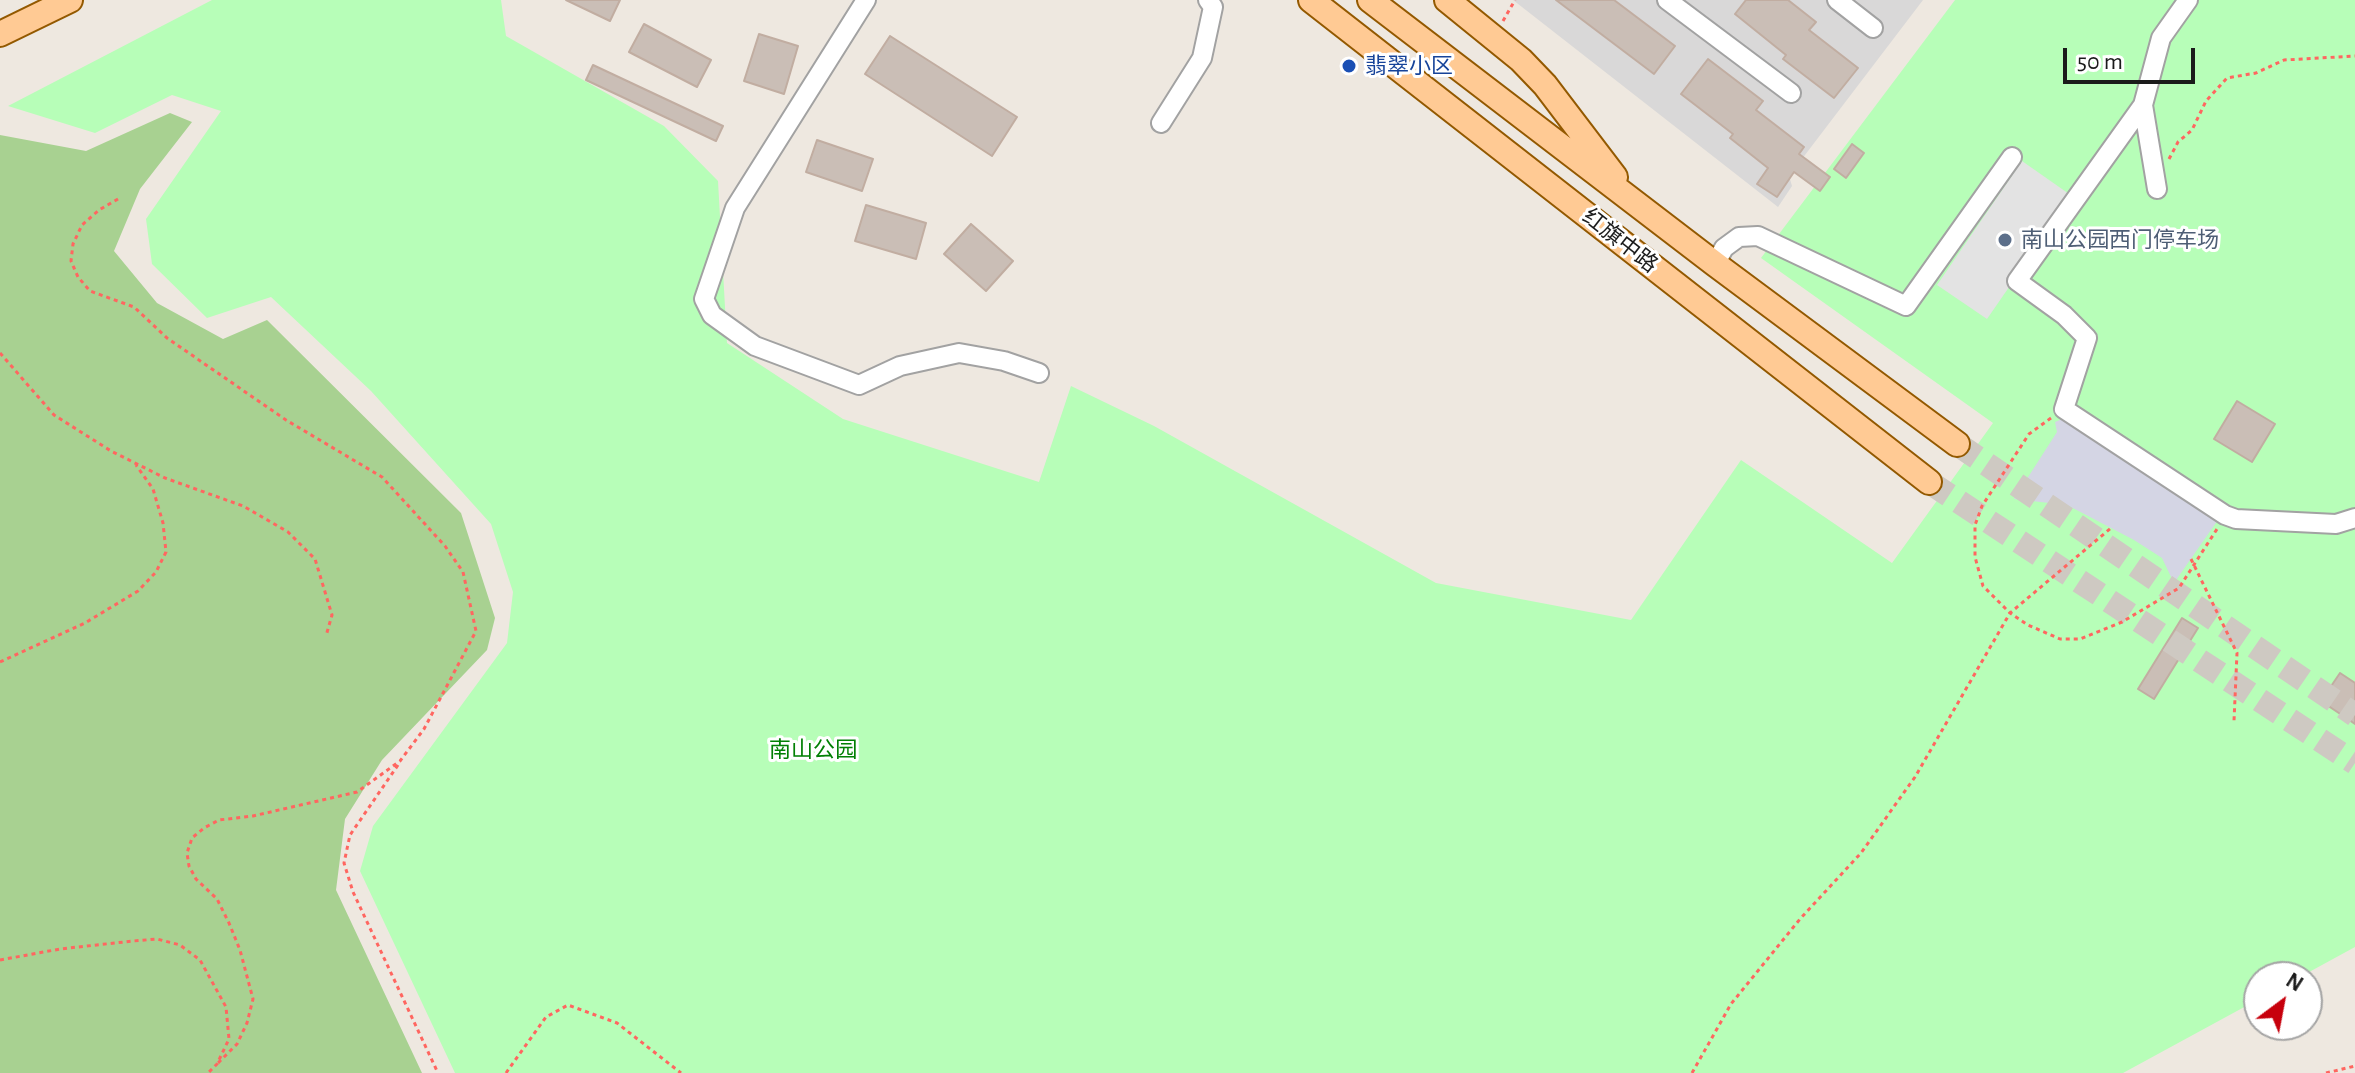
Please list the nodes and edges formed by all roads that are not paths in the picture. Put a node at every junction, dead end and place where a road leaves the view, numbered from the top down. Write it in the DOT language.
graph roads {
  1 [pos="70,0"];
  2 [pos="866,0"];
  3 [pos="1208,0"];
  4 [pos="1311,0"];
  5 [pos="1370,0"];
  6 [pos="1447,0"];
  7 [pos="1667,0"];
  8 [pos="1837,0"];
  9 [pos="2188,0"];
  10 [pos="1873,28"];
  11 [pos="0,34"];
  12 [pos="1791,93"];
  13 [pos="2143,105"];
  14 [pos="1161,123"];
  15 [pos="2012,157"];
  16 [pos="2157,189"];
  17 [pos="1634,201"];
  18 [pos="1715,264"];
  19 [pos="1039,373"];
  20 [pos="1957,444"];
  21 [pos="1929,482"];
  22 [pos="2355,518"];
  1 -- 11 [label="main road"];
  2 -- 19 [label="street"];
  3 -- 14 [label="street"];
  4 -- 21 [label="main road, 红旗中路"];
  5 -- 17 [label="main road, 红旗中路"];
  6 -- 17 [label="main road"];
  7 -- 12 [label="street"];
  8 -- 10 [label="street"];
  9 -- 13 [label="street"];
  13 -- 16 [label="street"];
  13 -- 22 [label="street"];
  15 -- 18 [label="street"];
  17 -- 18 [label="main road, 红旗中路"];
  18 -- 20 [label="main road, 红旗中路"];
}
